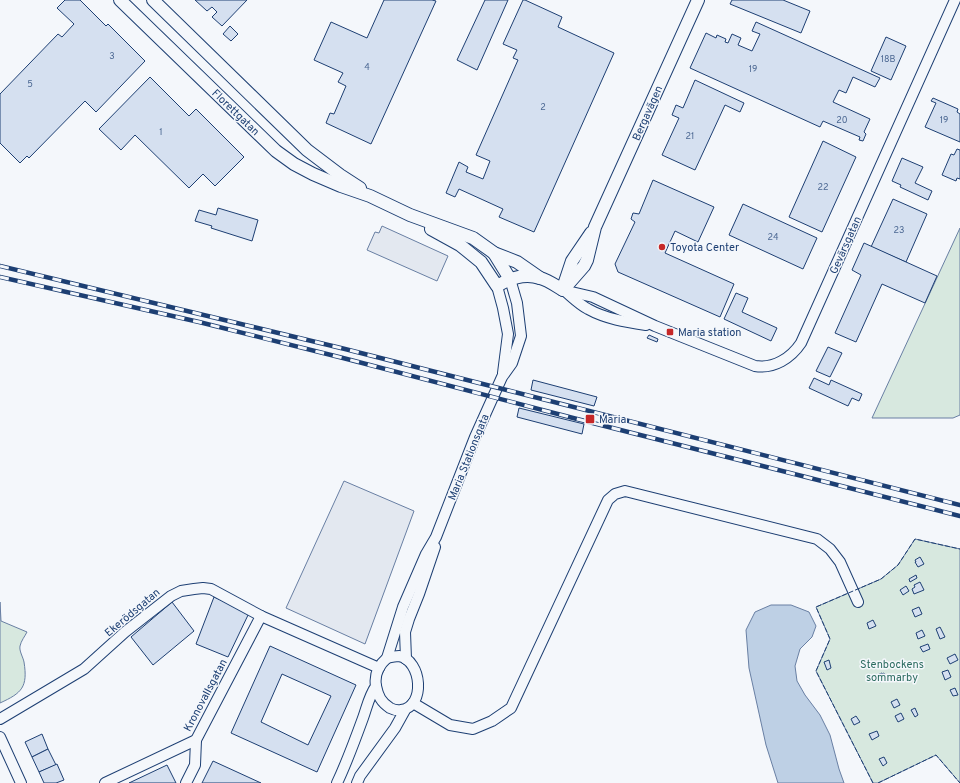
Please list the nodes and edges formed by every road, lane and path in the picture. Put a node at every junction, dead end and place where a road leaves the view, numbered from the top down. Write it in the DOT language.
graph roads {
  1 [pos="120,0"];
  2 [pos="153,0"];
  3 [pos="698,0"];
  4 [pos="955,0"];
  5 [pos="370,196"];
  6 [pos="410,215"];
  7 [pos="494,253"];
  8 [pos="481,262"];
  9 [pos="540,278"];
  10 [pos="510,279"];
  11 [pos="497,286"];
  12 [pos="563,290"];
  13 [pos="502,377"];
  14 [pos="436,537"];
  15 [pos="858,602"];
  16 [pos="261,616"];
  17 [pos="387,658"];
  18 [pos="406,659"];
  19 [pos="379,668"];
  20 [pos="376,686"];
  21 [pos="413,703"];
  22 [pos="405,710"];
  23 [pos="0,719"];
  24 [pos="0,737"];
  25 [pos="196,740"];
  26 [pos="21,783"];
  27 [pos="105,783"];
  28 [pos="186,783"];
  29 [pos="337,783"];
  30 [pos="357,783"];
  1 -- 5 [label="street, Florettgatan"];
  2 -- 5 [label="street, Florettgatan"];
  3 -- 12 [label="street, Bergavägen"];
  4 -- 12 [label="street, Gevärsgatan"];
  5 -- 6 [label="street, Florettgatan"];
  6 -- 7 [label="street, Florettgatan"];
  6 -- 8 [label="street, Florettgatan"];
  7 -- 9 [label="street, Florettgatan"];
  7 -- 10 [label="street, Maria Stationsgata"];
  8 -- 11 [label="street, Maria Stationsgata"];
  9 -- 10 [label="street, Gevärsgatan"];
  9 -- 12 [label="street, Gevärsgatan"];
  10 -- 11 [label="street, Gevärsgatan"];
  10 -- 13 [label="street, Maria Stationsgata"];
  11 -- 13 [label="street, Maria Stationsgata"];
  13 -- 14 [label="street, Maria Stationsgata"];
  14 -- 17 [label="street, Maria Stationsgata"];
  14 -- 18 [label="street, Maria Stationsgata"];
  15 -- 21 [label="street"];
  16 -- 19 [label="street, Ekerödsgatan"];
  16 -- 23 [label="street, Ekerödsgatan"];
  16 -- 25 [label="street, Kronovallsgatan"];
  17 -- 18 [label="street"];
  17 -- 19 [label="street, Maria Stationsgata"];
  18 -- 21 [label="street, Maria Stationsgata"];
  19 -- 20 [label="street, Maria Stationsgata"];
  20 -- 22 [label="street"];
  20 -- 29 [label="street, Maria Stationsgata"];
  21 -- 22 [label="street"];
  22 -- 30 [label="street"];
  24 -- 26 [label="street"];
  25 -- 27 [label="street, Kronovallsgatan"];
  25 -- 28 [label="street"];
}
